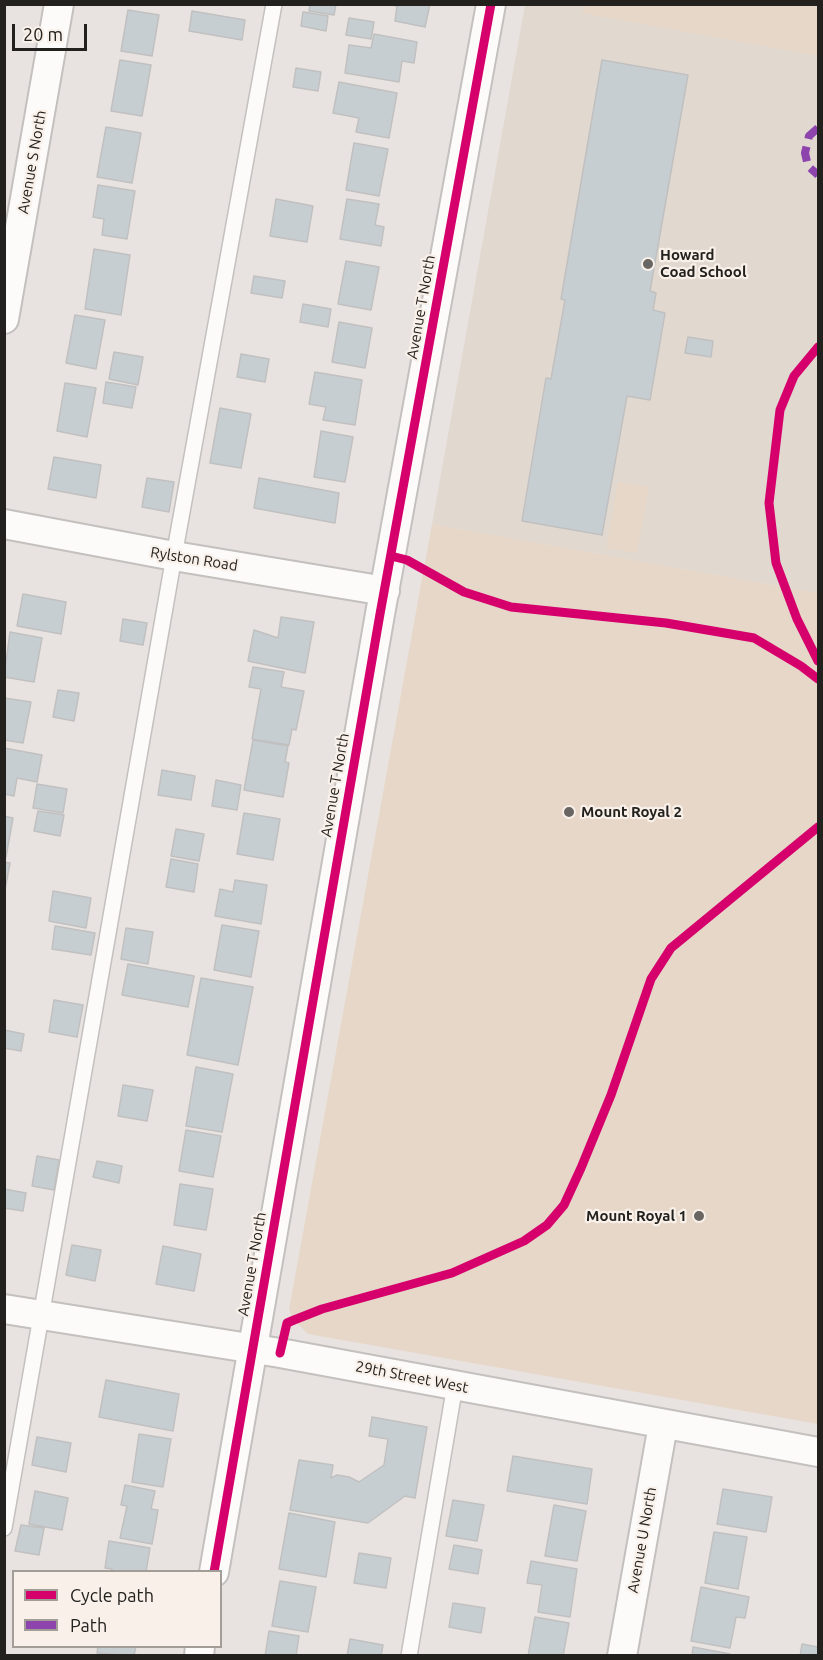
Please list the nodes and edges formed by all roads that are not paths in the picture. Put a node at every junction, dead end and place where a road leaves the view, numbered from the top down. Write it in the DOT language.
graph roads {
  1 [pos="59,4"];
  2 [pos="274,4"];
  3 [pos="491,4"];
  4 [pos="4,319"];
  5 [pos="4,524"];
  6 [pos="174,556"];
  7 [pos="385,591"];
  8 [pos="4,1309"];
  9 [pos="41,1315"];
  10 [pos="252,1348"];
  11 [pos="454,1385"];
  12 [pos="663,1425"];
  13 [pos="819,1452"];
  14 [pos="4,1528"];
  15 [pos="214,1570"];
  16 [pos="410,1656"];
  17 [pos="622,1656"];
  1 -- 4 [label="street, Avenue S North"];
  2 -- 6 [label="lane"];
  3 -- 7 [label="street, Avenue T North"];
  5 -- 6 [label="street, Rylston Road"];
  6 -- 7 [label="street, Rylston Road"];
  6 -- 9 [label="lane"];
  7 -- 10 [label="street, Avenue T North"];
  8 -- 9 [label="street, 29th Street West"];
  9 -- 10 [label="street, 29th Street West"];
  9 -- 14 [label="lane"];
  10 -- 11 [label="street, 29th Street West"];
  10 -- 15 [label="street, Avenue T North"];
  11 -- 12 [label="street, 29th Street West"];
  11 -- 16 [label="lane"];
  12 -- 13 [label="street, 29th Street West"];
  12 -- 17 [label="street, Avenue U North"];
}
